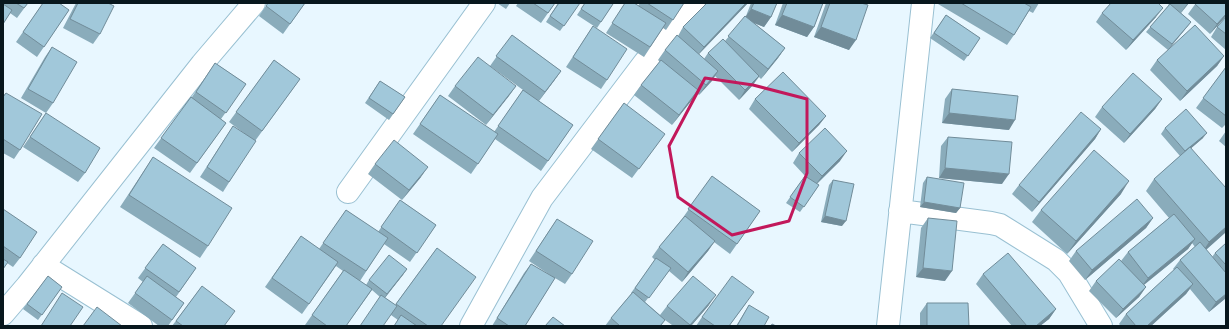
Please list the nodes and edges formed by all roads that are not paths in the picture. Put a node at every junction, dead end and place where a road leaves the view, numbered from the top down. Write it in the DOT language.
graph roads {
  1 [pos="254,3"];
  2 [pos="484,3"];
  3 [pos="694,3"];
  4 [pos="923,3"];
  5 [pos="348,192"];
  6 [pos="900,211"];
  7 [pos="43,265"];
  8 [pos="3,314"];
  9 [pos="141,326"];
  10 [pos="471,326"];
  11 [pos="888,326"];
  12 [pos="1101,326"];
  1 -- 7 [label="street"];
  2 -- 5 [label="street"];
  3 -- 10 [label="street"];
  4 -- 6 [label="street"];
  6 -- 11 [label="street"];
  6 -- 12 [label="street"];
  7 -- 8 [label="street"];
  7 -- 9 [label="street"];
}
